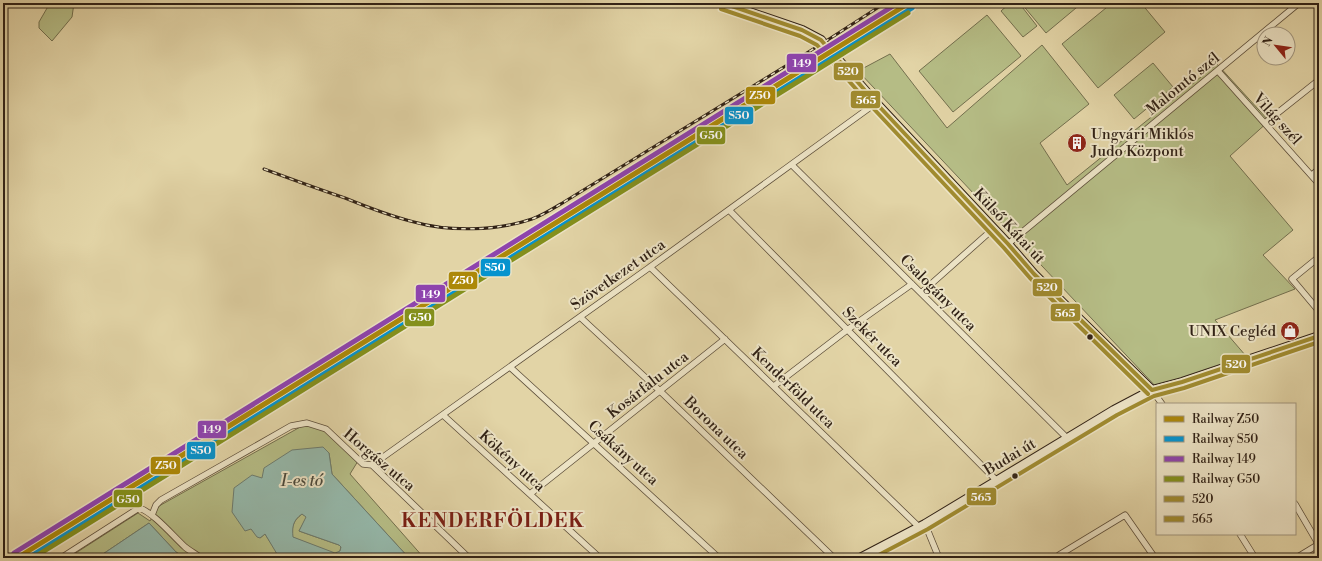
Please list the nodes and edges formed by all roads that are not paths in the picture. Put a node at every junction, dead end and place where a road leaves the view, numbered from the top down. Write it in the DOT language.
graph roads {
  1 [pos="723,3"];
  2 [pos="1295,4"];
  3 [pos="1218,71"];
  4 [pos="1319,80"];
  5 [pos="876,103"];
  6 [pos="1265,123"];
  7 [pos="792,165"];
  8 [pos="1319,170"];
  9 [pos="1312,175"];
  10 [pos="1319,184"];
  11 [pos="730,210"];
  12 [pos="993,229"];
  13 [pos="1008,244"];
  14 [pos="1319,258"];
  15 [pos="650,267"];
  16 [pos="912,284"];
  17 [pos="921,293"];
  18 [pos="1319,314"];
  19 [pos="580,317"];
  20 [pos="847,330"];
  21 [pos="1319,336"];
  22 [pos="725,339"];
  23 [pos="510,367"];
  24 [pos="774,386"];
  25 [pos="1152,390"];
  26 [pos="660,391"];
  27 [pos="1161,403"];
  28 [pos="443,415"];
  29 [pos="1068,438"];
  30 [pos="594,443"];
  31 [pos="372,466"];
  32 [pos="997,481"];
  33 [pos="530,494"];
  34 [pos="1296,506"];
  35 [pos="152,515"];
  36 [pos="922,525"];
  37 [pos="1241,535"];
  38 [pos="1319,545"];
  39 [pos="1059,555"];
  40 [pos="62,558"];
  41 [pos="201,558"];
  42 [pos="469,558"];
  43 [pos="600,558"];
  44 [pos="719,558"];
  45 [pos="834,558"];
  46 [pos="860,558"];
  47 [pos="939,558"];
  48 [pos="1155,558"];
  49 [pos="1255,558"];
  50 [pos="1296,558"];
  1 -- 5 [label="main road, Külső Kátai út"];
  2 -- 3 [label="street, Malomtó szél"];
  3 -- 6 [label="street, Világ szél"];
  3 -- 13 [label="street, Malomtó szél"];
  4 -- 6 [label="street"];
  5 -- 7 [label="street, Szövetkezet utca"];
  5 -- 12 [label="main road, Külső Kátai út"];
  6 -- 9 [label="street, Világ szél"];
  7 -- 11 [label="street, Szövetkezet utca"];
  7 -- 16 [label="street, Csalogány utca"];
  8 -- 9 [label="street"];
  9 -- 10 [label="street, Világ szél"];
  11 -- 15 [label="street, Szövetkezet utca"];
  11 -- 20 [label="street, Szekér utca"];
  12 -- 13 [label="main road, Külső Kátai út"];
  12 -- 17 [label="street"];
  13 -- 25 [label="main road, Külső Kátai út"];
  14 -- 18 [label="street"];
  15 -- 19 [label="street, Szövetkezet utca"];
  15 -- 22 [label="street, Kenderföld utca"];
  16 -- 17 [label="street, Csalogány utca"];
  16 -- 20 [label="street"];
  17 -- 29 [label="street, Csalogány utca"];
  19 -- 23 [label="street, Szövetkezet utca"];
  19 -- 26 [label="street, Borona utca"];
  20 -- 24 [label="street"];
  20 -- 32 [label="street, Szekér utca"];
  21 -- 25 [label="main road"];
  22 -- 24 [label="street, Kenderföld utca"];
  22 -- 26 [label="street, Kosárfalu utca"];
  23 -- 28 [label="street, Szövetkezet utca"];
  23 -- 30 [label="street, Csákány utca"];
  24 -- 36 [label="street, Kenderföld utca"];
  25 -- 27 [label="street"];
  25 -- 29 [label="main road, Budai út"];
  26 -- 30 [label="street, Kosárfalu utca"];
  26 -- 45 [label="street, Borona utca"];
  28 -- 31 [label="street, Szövetkezet utca"];
  28 -- 33 [label="street, Kökény utca"];
  29 -- 32 [label="main road, Budai út"];
  30 -- 33 [label="street, Kosárfalu utca"];
  30 -- 44 [label="street, Csákány utca"];
  31 -- 35 [label="street, Horgász utca"];
  31 -- 42 [label="street, Horgász utca"];
  32 -- 36 [label="main road, Budai út"];
  33 -- 43 [label="street, Kökény utca"];
  34 -- 38 [label="street"];
  35 -- 40 [label="street"];
  35 -- 41 [label="street"];
  36 -- 46 [label="main road, Budai út"];
  36 -- 47 [label="street"];
  37 -- 49 [label="street"];
  38 -- 50 [label="street"];
  39 -- 48 [label="street"];
}
